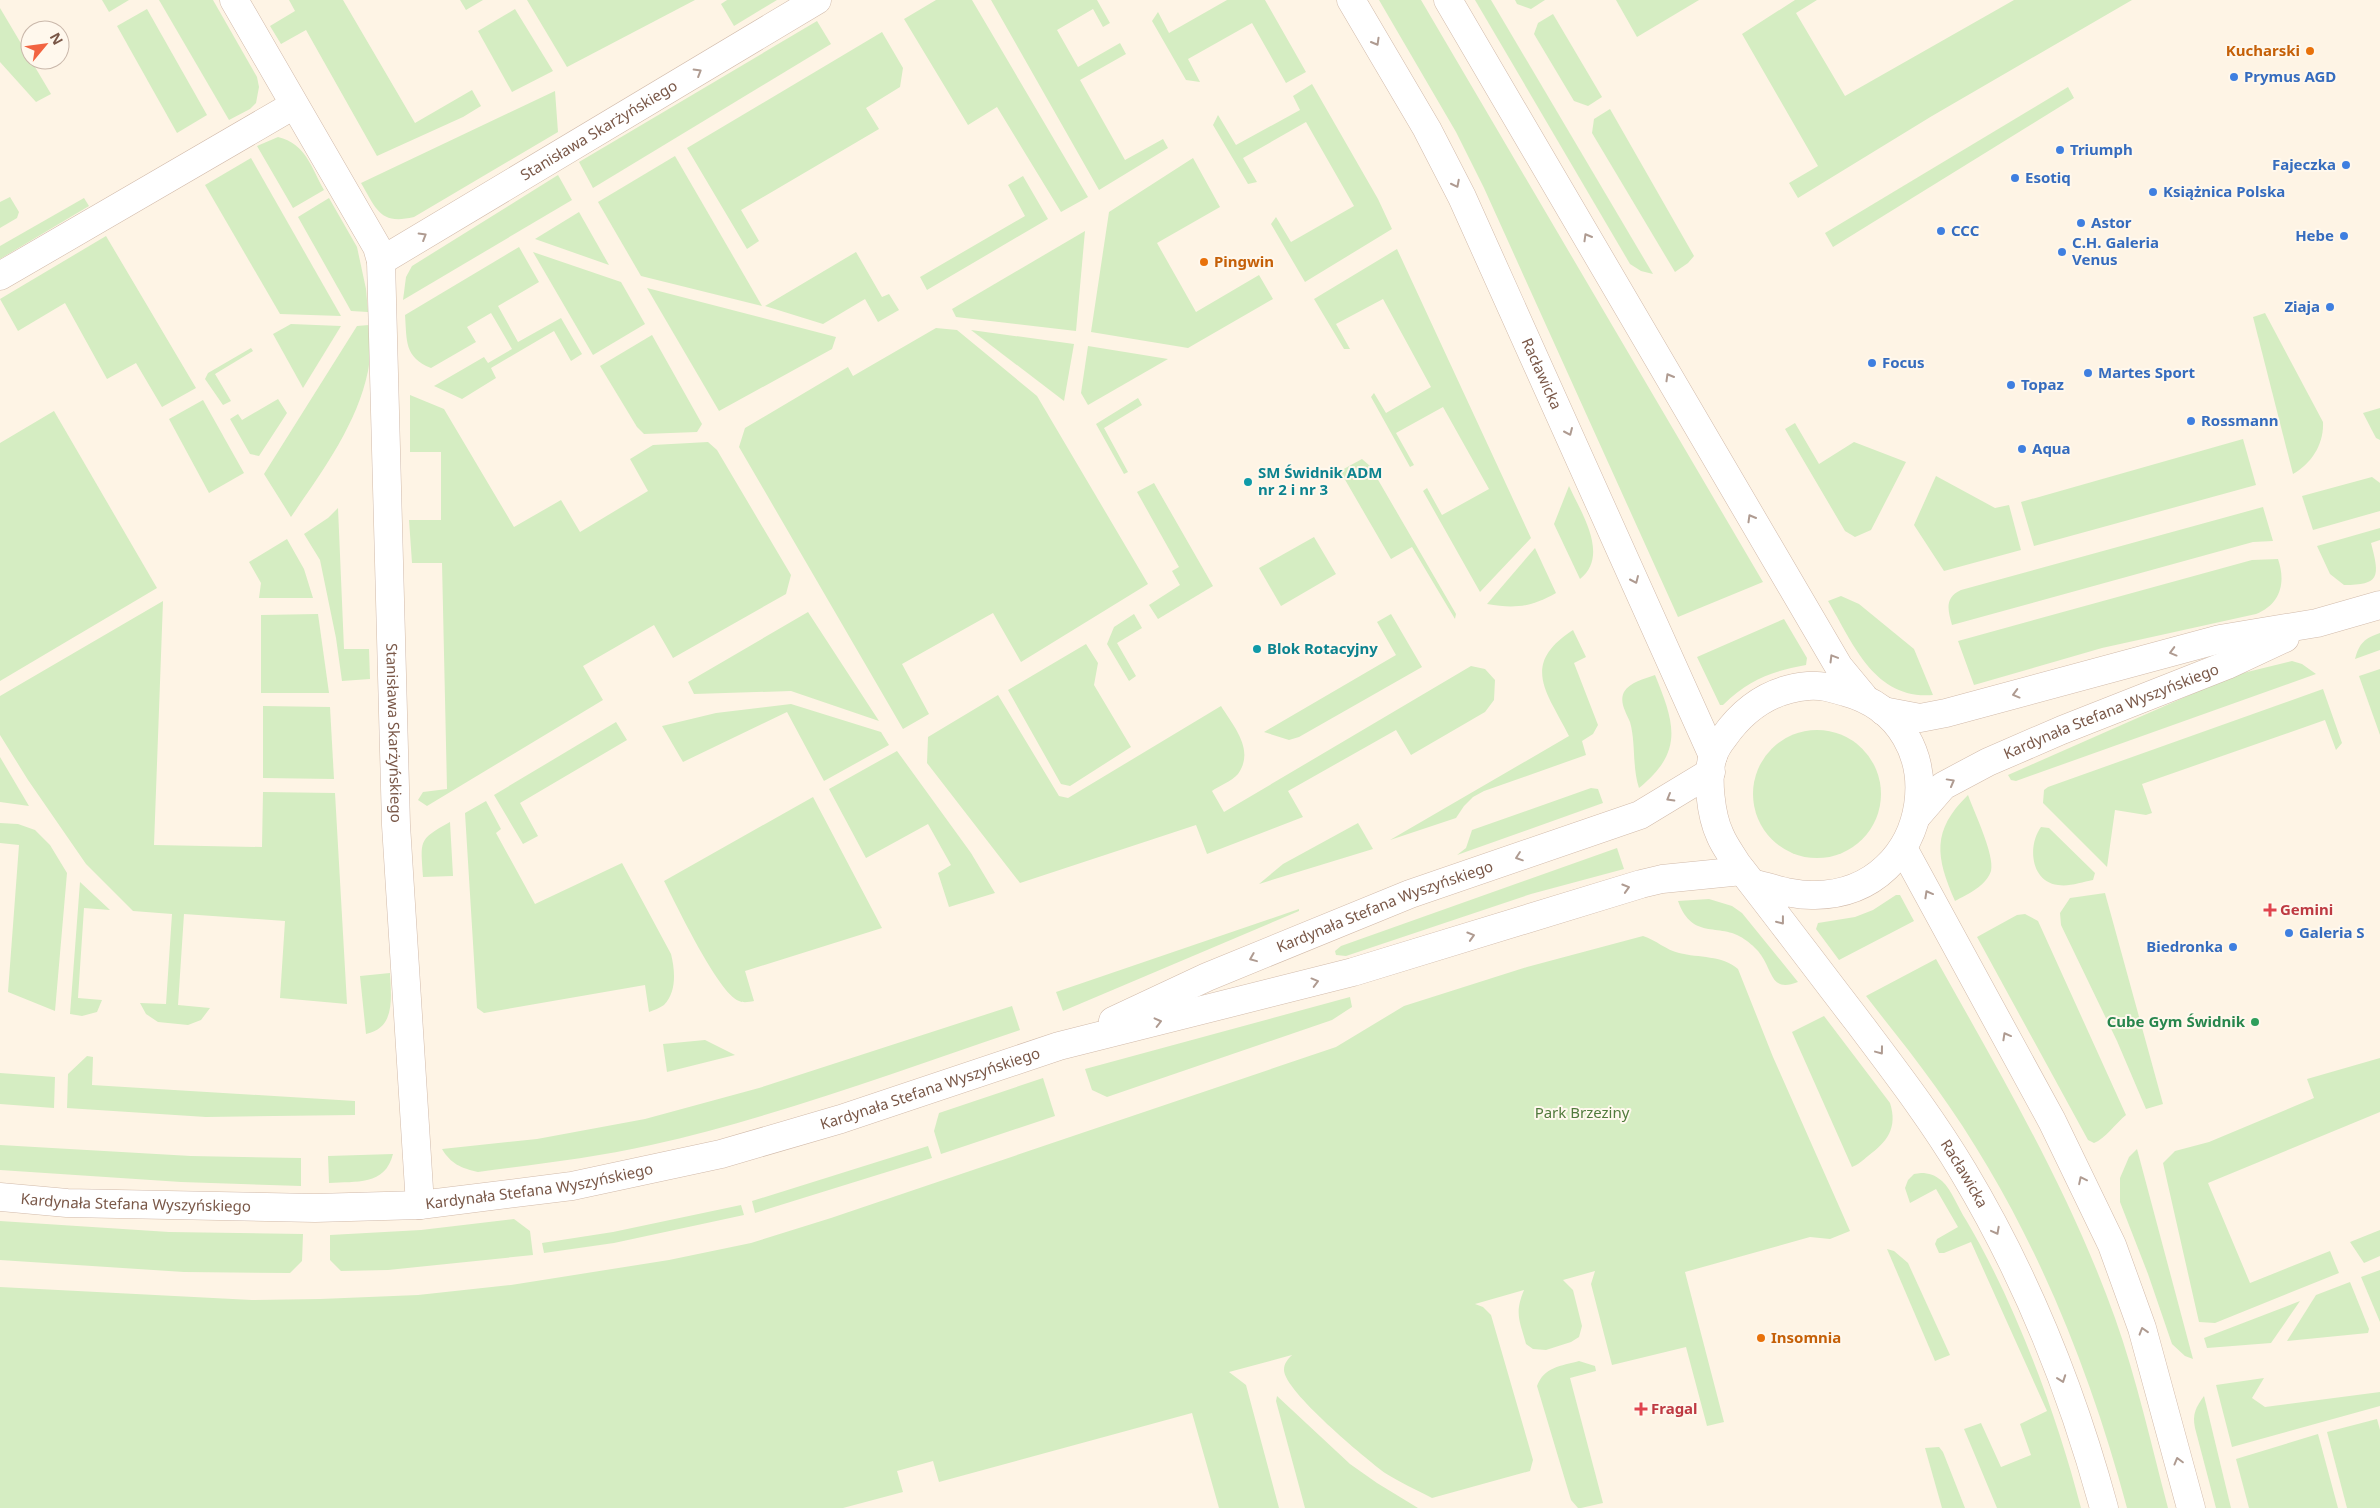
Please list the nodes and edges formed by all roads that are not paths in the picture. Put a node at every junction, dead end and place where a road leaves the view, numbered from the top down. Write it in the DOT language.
graph roads {
  1 [pos="234,0"];
  2 [pos="817,0"];
  3 [pos="1352,0"];
  4 [pos="1448,0"];
  5 [pos="294,105"];
  6 [pos="381,261"];
  7 [pos="0,276"];
  8 [pos="2380,605"];
  9 [pos="2317,623"];
  10 [pos="1873,704"];
  11 [pos="1712,764"];
  12 [pos="1917,816"];
  13 [pos="1903,848"];
  14 [pos="1747,877"];
  15 [pos="1060,1046"];
  16 [pos="0,1197"];
  17 [pos="420,1205"];
  18 [pos="2104,1508"];
  19 [pos="2191,1508"];
  1 -- 5 [label="street, Stanisława Skarżyńskiego"];
  6 -- 2 [label="street, Stanisława Skarżyńskiego, one-way"];
  3 -- 11 [label="street, Racławicka, one-way"];
  10 -- 4 [label="street, one-way"];
  5 -- 6 [label="street, Stanisława Skarżyńskiego"];
  5 -- 7 [label="street"];
  6 -- 17 [label="street, Stanisława Skarżyńskiego"];
  8 -- 9 [label="street, Kardynała Stefana Wyszyńskiego"];
  9 -- 10 [label="street, Kardynała Stefana Wyszyńskiego, one-way"];
  12 -- 9 [label="street, Kardynała Stefana Wyszyńskiego, one-way"];
  10 -- 11 [label="street, Kardynała Stefana Wyszyńskiego"];
  10 -- 12 [label="street"];
  11 -- 14 [label="street, Racławicka"];
  11 -- 15 [label="street, Kardynała Stefana Wyszyńskiego, one-way"];
  12 -- 13 [label="street"];
  13 -- 14 [label="street"];
  19 -- 13 [label="street, one-way"];
  15 -- 14 [label="street, Kardynała Stefana Wyszyńskiego, one-way"];
  14 -- 18 [label="street, Racławicka, one-way"];
  15 -- 17 [label="street, Kardynała Stefana Wyszyńskiego"];
  16 -- 17 [label="street, Kardynała Stefana Wyszyńskiego"];
}
